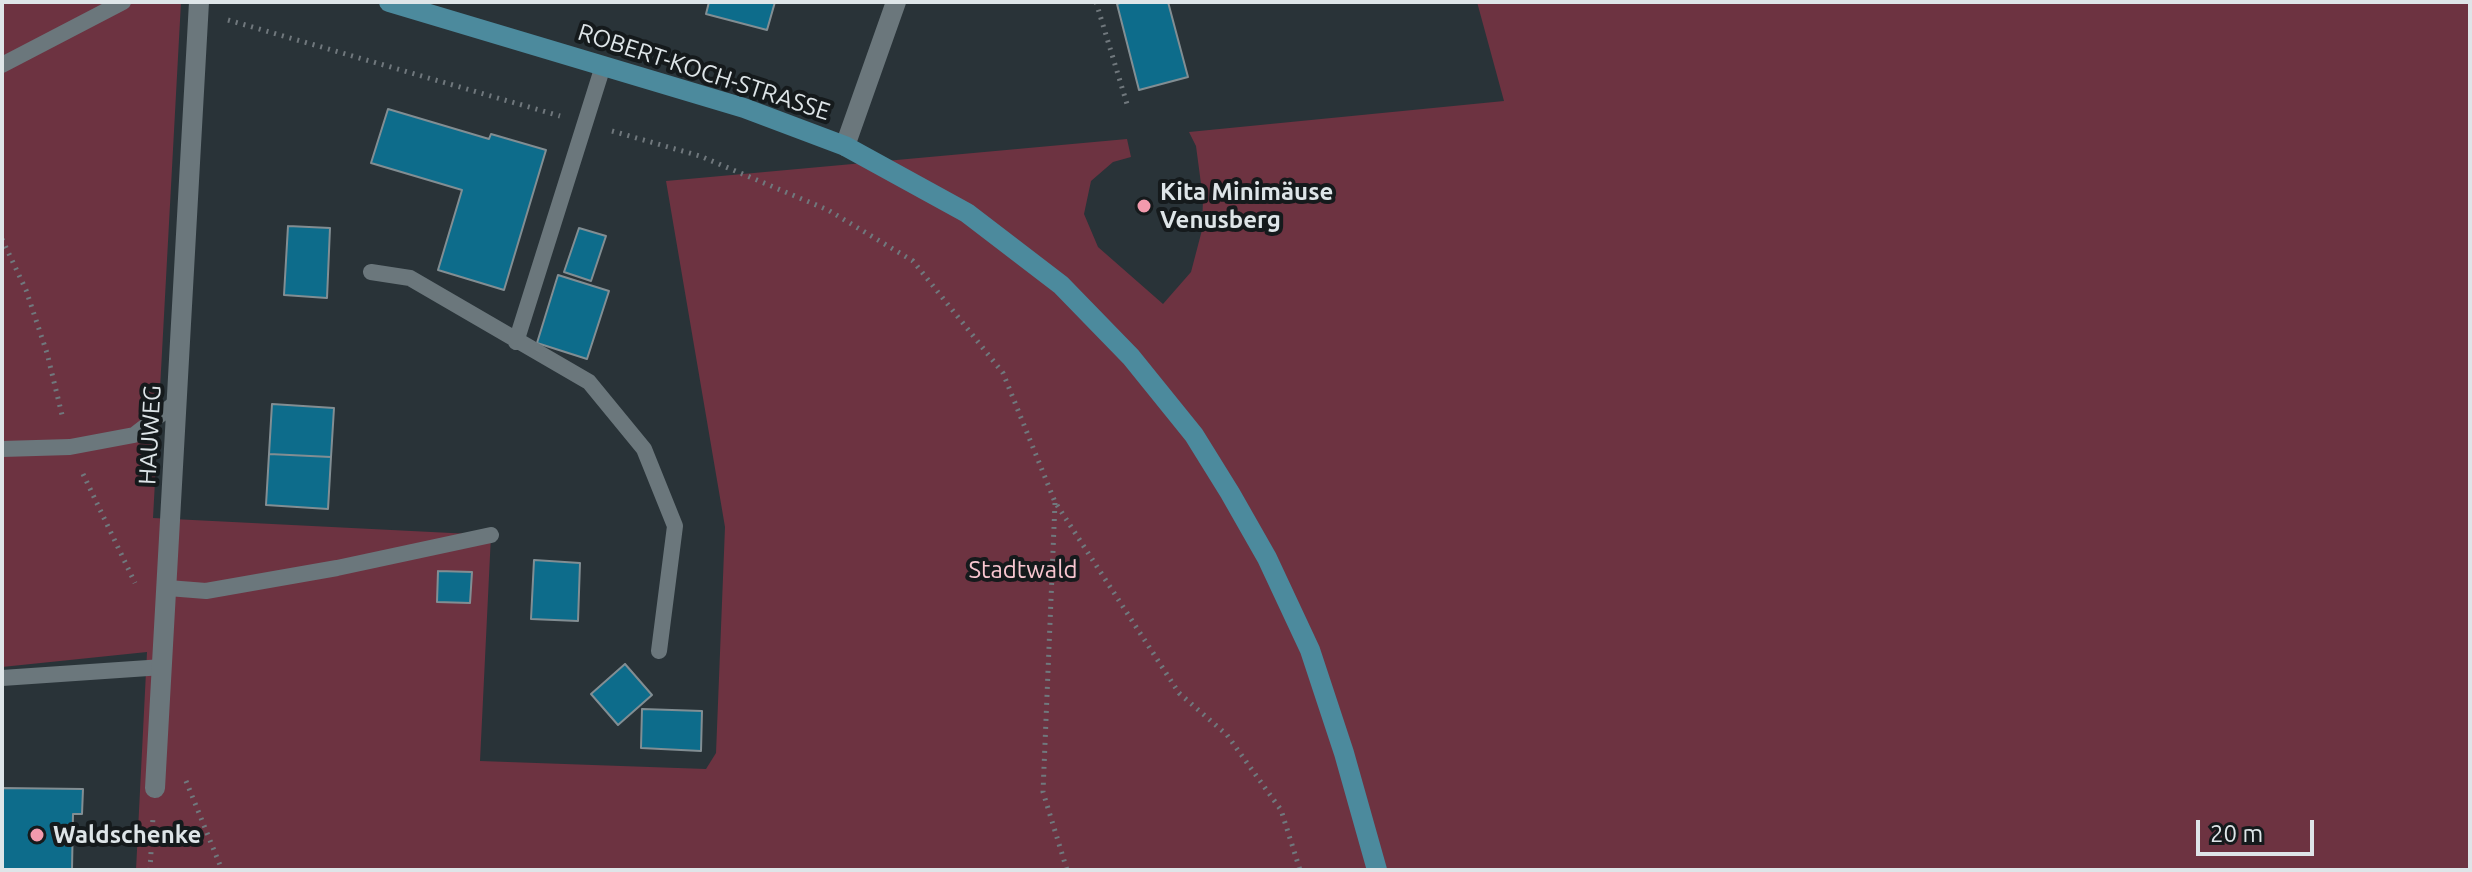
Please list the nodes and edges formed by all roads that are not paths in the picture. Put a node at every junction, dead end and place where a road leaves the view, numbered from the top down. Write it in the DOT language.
graph roads {
  1 [pos="123,2"];
  2 [pos="389,2"];
  3 [pos="896,2"];
  4 [pos="199,7"];
  5 [pos="2,65"];
  6 [pos="603,66"];
  7 [pos="845,146"];
  8 [pos="371,272"];
  9 [pos="516,342"];
  10 [pos="178,401"];
  11 [pos="2,449"];
  12 [pos="491,535"];
  13 [pos="168,588"];
  14 [pos="659,651"];
  15 [pos="163,667"];
  16 [pos="2,678"];
  17 [pos="155,788"];
  18 [pos="1377,870"];
  1 -- 5 [label="lane"];
  2 -- 6 [label="street, ROBERT-KOCH-STRASSE"];
  3 -- 7 [label="street"];
  4 -- 10 [label="street, HAUWEG"];
  6 -- 7 [label="street, ROBERT-KOCH-STRASSE"];
  6 -- 9 [label="lane"];
  7 -- 18 [label="street, ROBERT-KOCH-STRASSE"];
  8 -- 9 [label="lane"];
  9 -- 14 [label="lane"];
  10 -- 11 [label="lane"];
  10 -- 13 [label="street, HAUWEG"];
  12 -- 13 [label="lane"];
  13 -- 15 [label="street, HAUWEG"];
  15 -- 16 [label="lane"];
  15 -- 17 [label="street, HAUWEG"];
}
